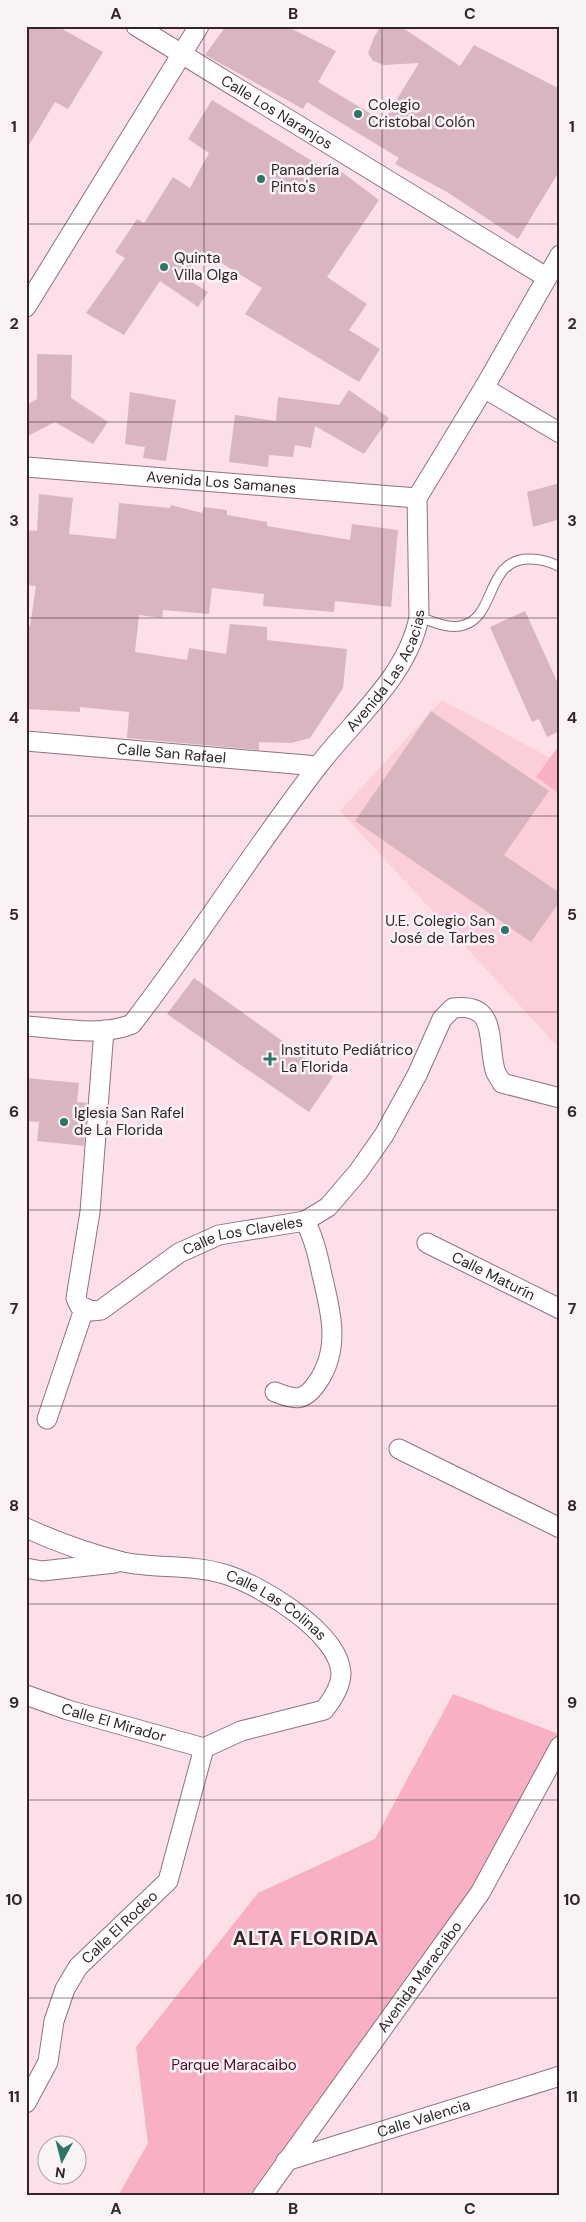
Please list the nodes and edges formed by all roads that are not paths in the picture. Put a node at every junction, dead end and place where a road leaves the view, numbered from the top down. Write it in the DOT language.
graph roads {
  1 [pos="136,26"];
  2 [pos="199,26"];
  3 [pos="182,53"];
  4 [pos="560,255"];
  5 [pos="546,277"];
  6 [pos="26,307"];
  7 [pos="484,388"];
  8 [pos="560,433"];
  9 [pos="26,467"];
  10 [pos="417,498"];
  11 [pos="560,567"];
  12 [pos="419,617"];
  13 [pos="26,741"];
  14 [pos="318,766"];
  15 [pos="26,1026"];
  16 [pos="104,1030"];
  17 [pos="560,1098"];
  18 [pos="304,1221"];
  19 [pos="427,1244"];
  20 [pos="84,1309"];
  21 [pos="560,1309"];
  22 [pos="275,1392"];
  23 [pos="47,1419"];
  24 [pos="400,1449"];
  25 [pos="26,1528"];
  26 [pos="560,1528"];
  27 [pos="124,1562"];
  28 [pos="26,1568"];
  29 [pos="26,1695"];
  30 [pos="560,1746"];
  31 [pos="204,1748"];
  32 [pos="560,2076"];
  33 [pos="26,2103"];
  34 [pos="286,2161"];
  35 [pos="262,2196"];
  1 -- 3 [label="street, Calle Los Naranjos"];
  2 -- 3 [label="street"];
  3 -- 5 [label="street, Calle Los Naranjos"];
  3 -- 6 [label="street"];
  4 -- 5 [label="street"];
  5 -- 7 [label="street"];
  7 -- 8 [label="street"];
  7 -- 10 [label="street"];
  9 -- 10 [label="street, Avenida Los Samanes"];
  10 -- 12 [label="street, Avenida Las Acacias"];
  11 -- 12 [label="lane"];
  12 -- 14 [label="street, Avenida Las Acacias"];
  13 -- 14 [label="street, Calle San Rafael"];
  14 -- 16 [label="street, Avenida Las Acacias"];
  15 -- 16 [label="street, Avenida Las Acacias"];
  16 -- 20 [label="street"];
  17 -- 18 [label="street, Calle Los Claveles"];
  18 -- 20 [label="street, Calle Los Claveles"];
  18 -- 22 [label="street"];
  19 -- 21 [label="street, Calle Maturín"];
  20 -- 23 [label="street"];
  24 -- 26 [label="street"];
  25 -- 27 [label="street, Calle Las Colinas"];
  27 -- 28 [label="street"];
  27 -- 31 [label="street, Calle Las Colinas"];
  29 -- 31 [label="street, Calle El Mirador"];
  30 -- 34 [label="street, Avenida Maracaibo"];
  31 -- 33 [label="street, Calle El Rodeo"];
  32 -- 34 [label="street, Calle Valencia"];
  34 -- 35 [label="street, Avenida Maracaibo"];
}
